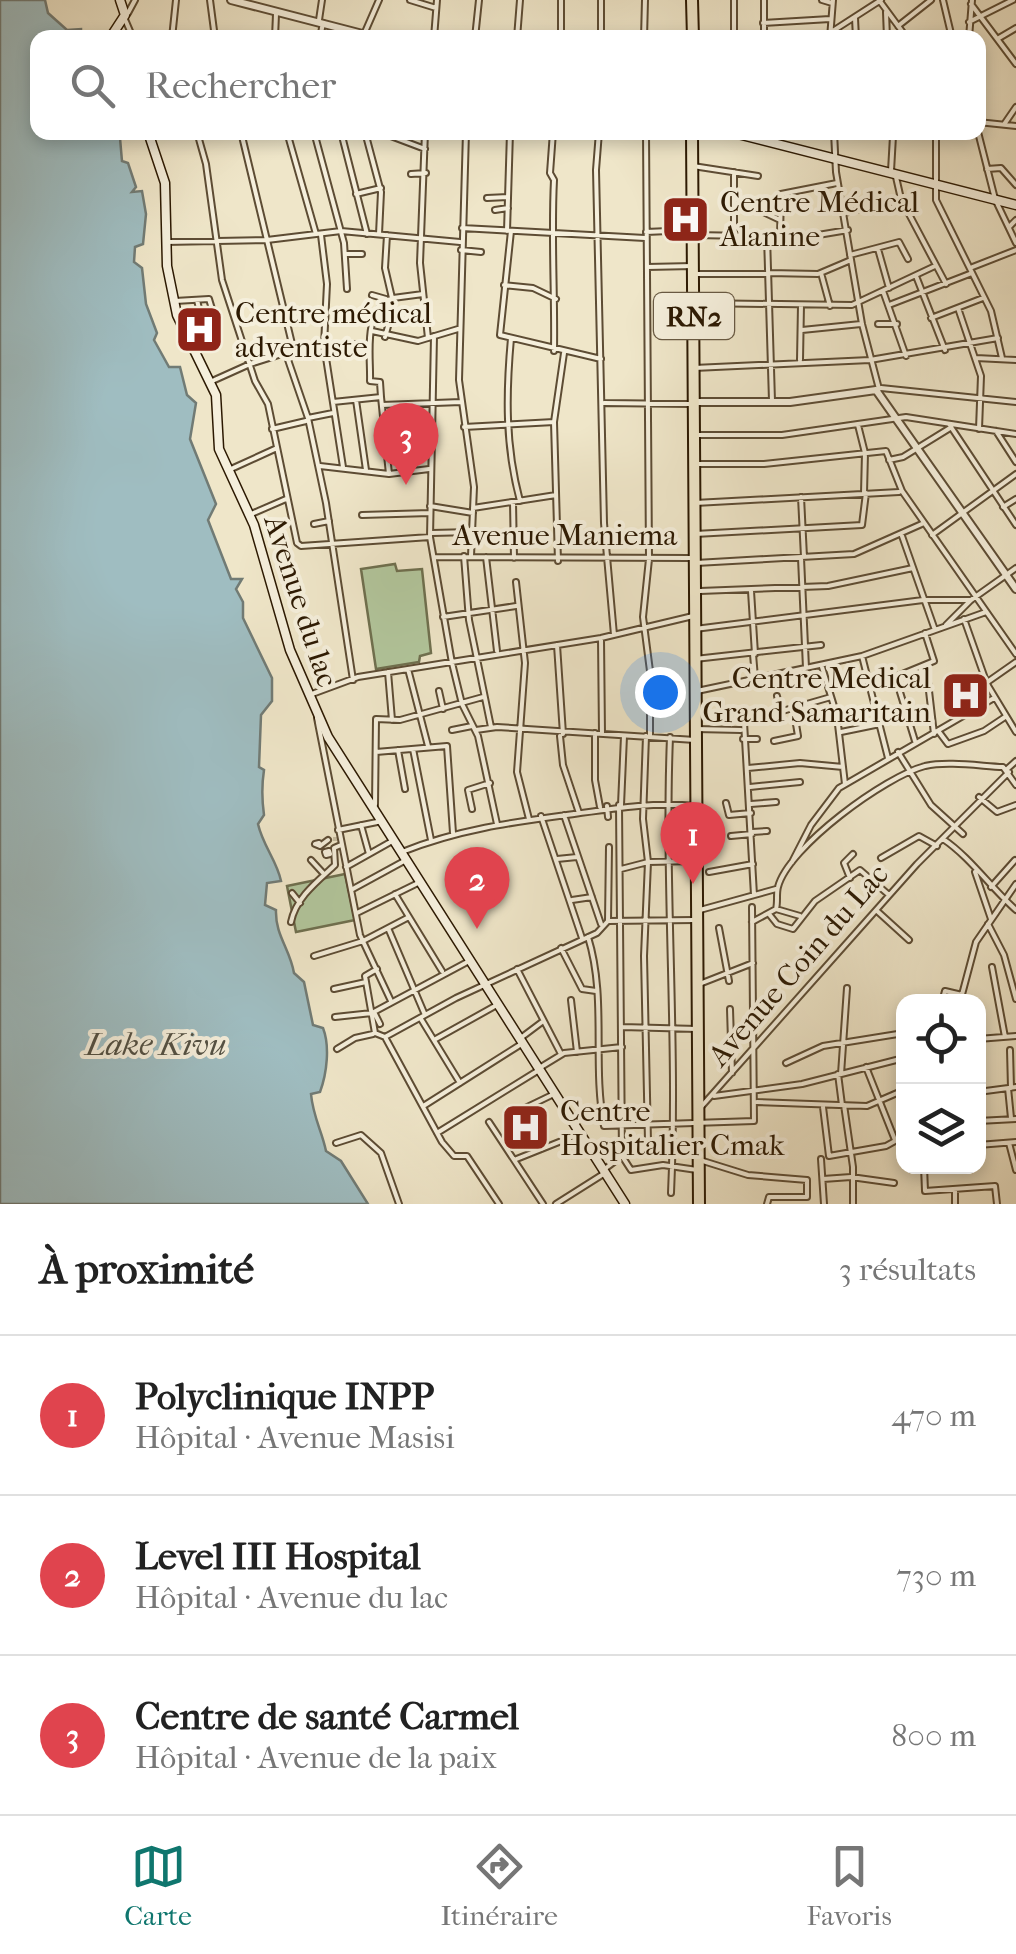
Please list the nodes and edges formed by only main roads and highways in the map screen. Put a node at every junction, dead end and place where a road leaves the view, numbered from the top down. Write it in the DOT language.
graph roads {
  1 [pos="120,0"];
  2 [pos="692,0"];
  3 [pos="115,30"];
  4 [pos="693,30"];
  5 [pos="151,140"];
  6 [pos="692,140"];
  7 [pos="758,140"];
  8 [pos="1016,206"];
  9 [pos="624,1204"];
  10 [pos="698,1204"];
  1 -- 3 [label="main road"];
  2 -- 4 [label="highway"];
  5 -- 9 [label="main road, Avenue du lac"];
  6 -- 10 [label="highway, RN2"];
  7 -- 8 [label="main road"];
}
